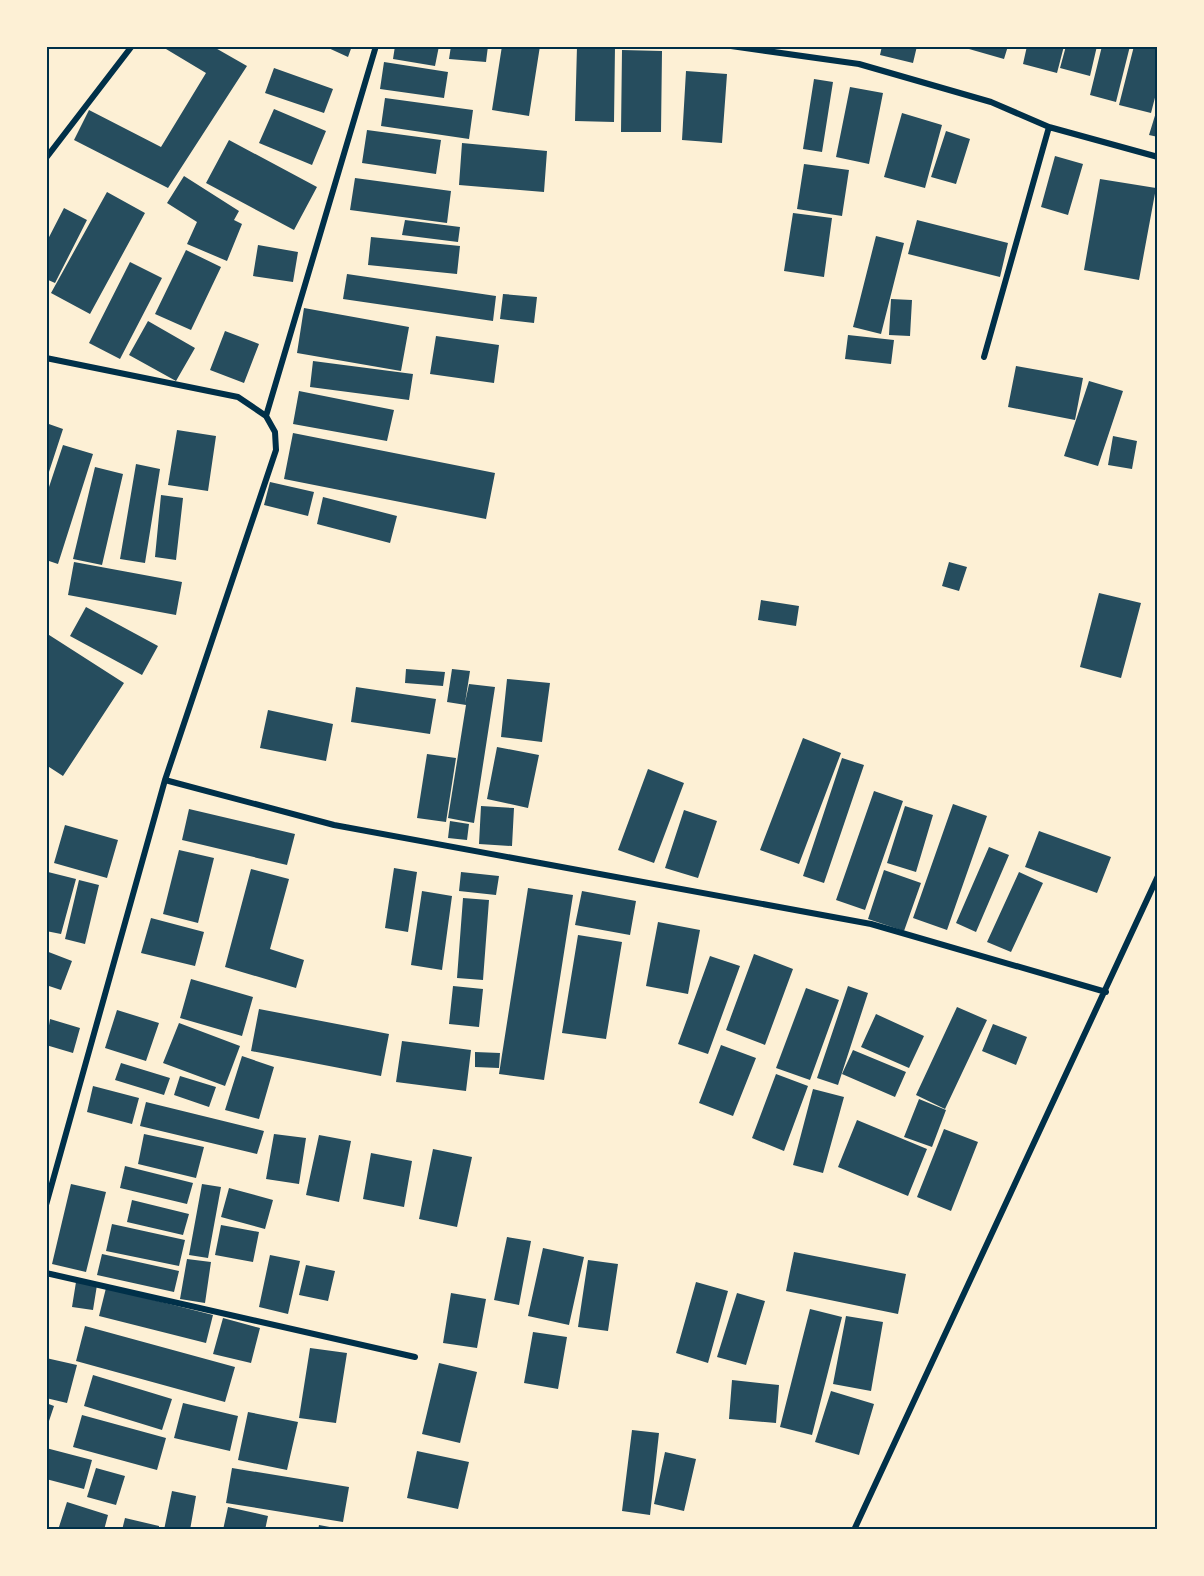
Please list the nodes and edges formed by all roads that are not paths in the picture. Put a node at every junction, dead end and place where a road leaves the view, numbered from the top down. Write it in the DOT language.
graph roads {
  1 [pos="132,46"];
  2 [pos="376,46"];
  3 [pos="731,46"];
  4 [pos="1049,127"];
  5 [pos="1158,157"];
  6 [pos="46,158"];
  7 [pos="984,357"];
  8 [pos="46,358"];
  9 [pos="266,416"];
  10 [pos="165,780"];
  11 [pos="1158,876"];
  12 [pos="1106,992"];
  13 [pos="47,1204"];
  14 [pos="46,1273"];
  15 [pos="415,1357"];
  16 [pos="854,1530"];
  1 -- 6 [label="street"];
  2 -- 9 [label="street"];
  3 -- 4 [label="street"];
  4 -- 5 [label="street"];
  4 -- 7 [label="street"];
  8 -- 9 [label="street"];
  9 -- 10 [label="street"];
  10 -- 12 [label="street"];
  10 -- 13 [label="street"];
  11 -- 12 [label="street"];
  12 -- 16 [label="street"];
  14 -- 15 [label="street"];
}
